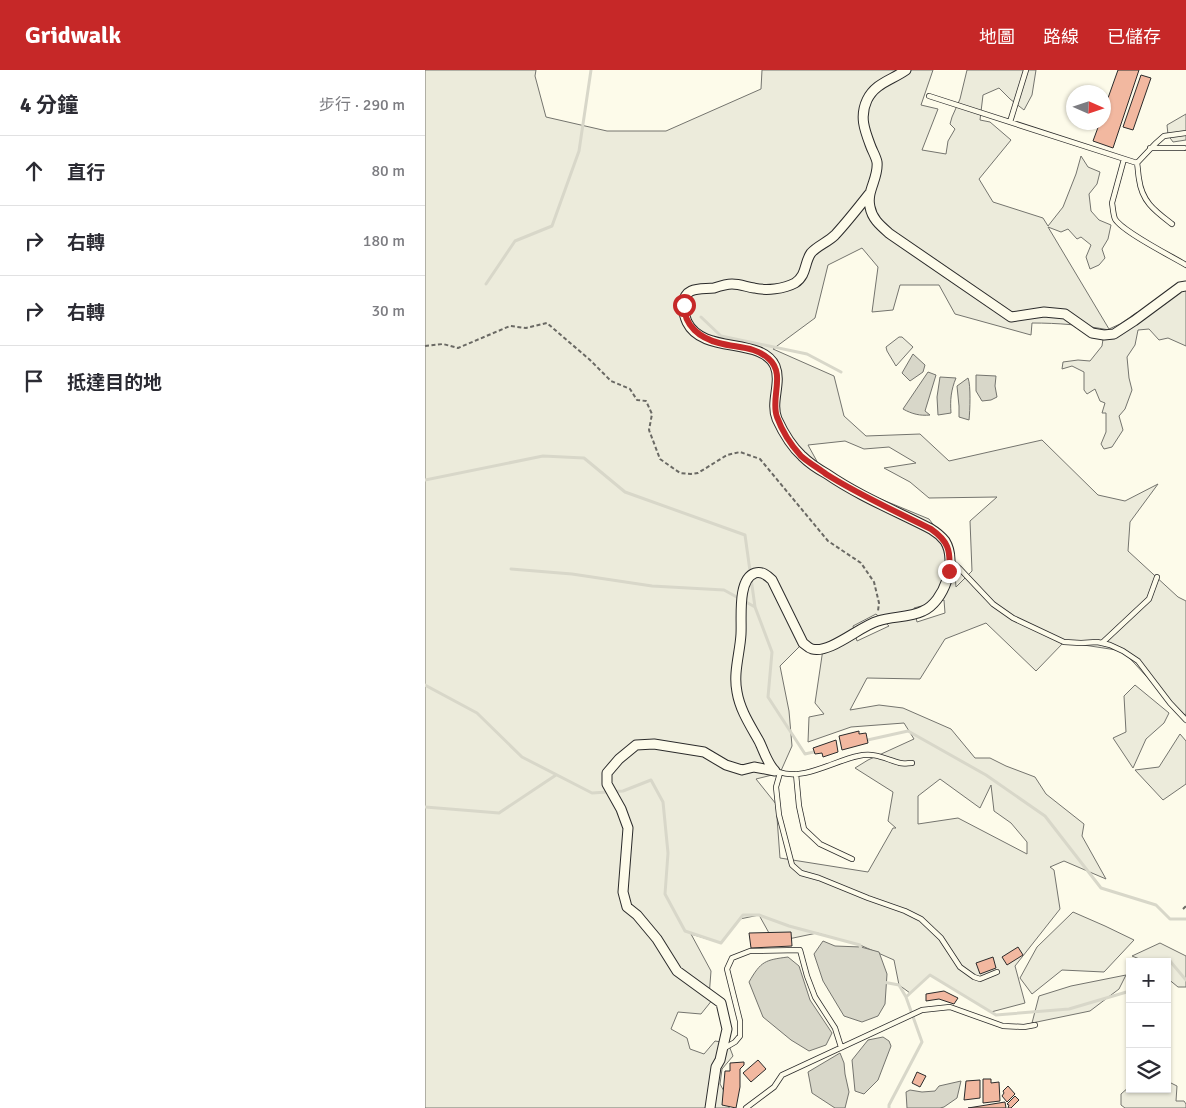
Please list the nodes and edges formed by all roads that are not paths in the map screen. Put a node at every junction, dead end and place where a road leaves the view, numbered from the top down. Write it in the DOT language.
graph roads {
  1 [pos="905,70"];
  2 [pos="1026,70"];
  3 [pos="929,96"];
  4 [pos="1010,122"];
  5 [pos="1186,133"];
  6 [pos="1151,148"];
  7 [pos="1184,148"];
  8 [pos="1124,159"];
  9 [pos="1137,163"];
  10 [pos="869,194"];
  11 [pos="1172,224"];
  12 [pos="1186,265"];
  13 [pos="1186,286"];
  14 [pos="950,560"];
  15 [pos="1157,577"];
  16 [pos="1102,643"];
  17 [pos="1186,720"];
  18 [pos="912,763"];
  19 [pos="778,772"];
  20 [pos="796,774"];
  21 [pos="852,859"];
  22 [pos="997,972"];
  23 [pos="1035,1025"];
  24 [pos="841,1047"];
  25 [pos="723,1049"];
  26 [pos="710,1108"];
  27 [pos="746,1108"];
  1 -- 10 [label="street"];
  2 -- 4 [label="lane"];
  3 -- 4 [label="lane"];
  4 -- 8 [label="lane"];
  5 -- 6 [label="lane"];
  6 -- 7 [label="lane"];
  6 -- 9 [label="lane"];
  8 -- 9 [label="lane"];
  8 -- 12 [label="lane"];
  9 -- 11 [label="lane"];
  10 -- 13 [label="street"];
  10 -- 14 [label="street"];
  14 -- 16 [label="lane"];
  14 -- 19 [label="street"];
  15 -- 16 [label="lane"];
  16 -- 17 [label="lane"];
  18 -- 20 [label="lane"];
  19 -- 20 [label="lane"];
  19 -- 22 [label="lane"];
  19 -- 25 [label="street"];
  20 -- 21 [label="lane"];
  23 -- 24 [label="lane"];
  24 -- 25 [label="lane"];
  24 -- 27 [label="lane"];
  25 -- 26 [label="street"];
}
